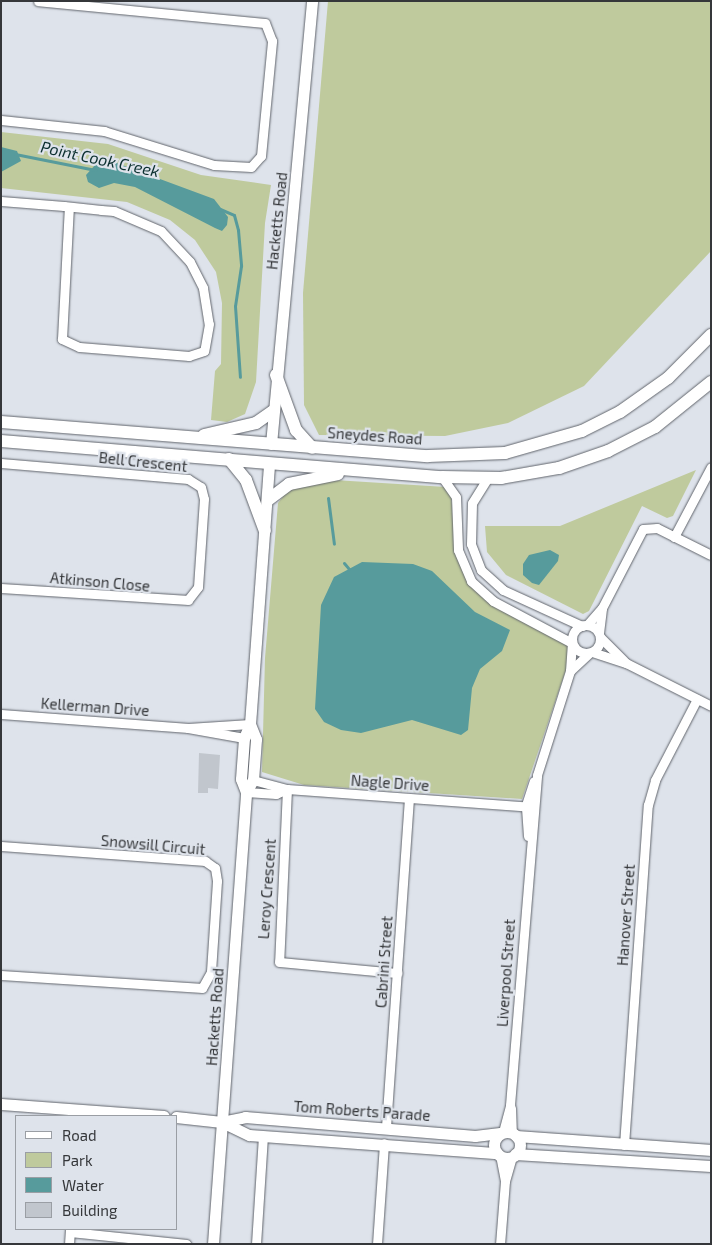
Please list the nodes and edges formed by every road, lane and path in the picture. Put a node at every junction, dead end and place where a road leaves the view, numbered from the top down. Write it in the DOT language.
graph roads {
  1 [pos="38,1"];
  2 [pos="312,1"];
  3 [pos="57,2"];
  4 [pos="1,120"];
  5 [pos="1,201"];
  6 [pos="69,207"];
  7 [pos="711,335"];
  8 [pos="276,375"];
  9 [pos="711,382"];
  10 [pos="273,411"];
  11 [pos="1,422"];
  12 [pos="189,438"];
  13 [pos="1,441"];
  14 [pos="270,444"];
  15 [pos="312,448"];
  16 [pos="229,460"];
  17 [pos="1,464"];
  18 [pos="269,464"];
  19 [pos="711,468"];
  20 [pos="360,470"];
  21 [pos="442,478"];
  22 [pos="487,479"];
  23 [pos="268,500"];
  24 [pos="265,531"];
  25 [pos="674,537"];
  26 [pos="711,555"];
  27 [pos="1,588"];
  28 [pos="195,594"];
  29 [pos="602,608"];
  30 [pos="585,625"];
  31 [pos="599,635"];
  32 [pos="572,644"];
  33 [pos="590,653"];
  34 [pos="626,663"];
  35 [pos="570,671"];
  36 [pos="696,699"];
  37 [pos="711,706"];
  38 [pos="1,714"];
  39 [pos="250,724"];
  40 [pos="188,728"];
  41 [pos="250,738"];
  42 [pos="247,780"];
  43 [pos="287,789"];
  44 [pos="246,792"];
  45 [pos="409,799"];
  46 [pos="528,807"];
  47 [pos="1,846"];
  48 [pos="397,973"];
  49 [pos="1,975"];
  50 [pos="1,1104"];
  51 [pos="78,1113"];
  52 [pos="135,1115"];
  53 [pos="178,1117"];
  54 [pos="222,1122"];
  55 [pos="386,1127"];
  56 [pos="508,1133"];
  57 [pos="264,1136"];
  58 [pos="384,1144"];
  59 [pos="624,1145"];
  60 [pos="711,1150"];
  61 [pos="499,1154"];
  62 [pos="514,1156"];
  63 [pos="711,1166"];
  64 [pos="504,1181"];
  65 [pos="70,1230"];
  66 [pos="69,1244"];
  67 [pos="186,1244"];
  68 [pos="213,1244"];
  69 [pos="256,1244"];
  70 [pos="377,1244"];
  71 [pos="500,1244"];
  1 -- 3 [label="street"];
  2 -- 8 [label="street, Hacketts Road"];
  3 -- 4 [label="street"];
  5 -- 6 [label="street"];
  6 -- 6 [label="street"];
  7 -- 15 [label="main road, Sneydes Road"];
  8 -- 10 [label="street, Hacketts Road"];
  8 -- 15 [label="main road"];
  9 -- 22 [label="main road"];
  10 -- 12 [label="main road"];
  10 -- 14 [label="street, Hacketts Road"];
  11 -- 12 [label="main road, Sneydes Road"];
  12 -- 14 [label="main road, Sneydes Road"];
  13 -- 16 [label="main road"];
  14 -- 15 [label="main road, Sneydes Road"];
  14 -- 18 [label="main road"];
  16 -- 18 [label="main road"];
  16 -- 24 [label="main road"];
  17 -- 28 [label="street, Bell Crescent"];
  18 -- 20 [label="main road"];
  18 -- 23 [label="street, Hacketts Road"];
  19 -- 25 [label="street"];
  20 -- 21 [label="main road"];
  20 -- 23 [label="main road"];
  21 -- 22 [label="main road"];
  21 -- 32 [label="street"];
  22 -- 30 [label="street"];
  23 -- 24 [label="street, Hacketts Road"];
  24 -- 39 [label="street, Hacketts Road"];
  25 -- 26 [label="street"];
  25 -- 29 [label="street"];
  27 -- 28 [label="street, Atkinson Close"];
  29 -- 30 [label="street"];
  29 -- 31 [label="street"];
  30 -- 31 [label="street"];
  30 -- 32 [label="street"];
  31 -- 33 [label="street, Liverpool Street"];
  31 -- 34 [label="street"];
  32 -- 33 [label="street"];
  32 -- 35 [label="street, Liverpool Street"];
  33 -- 34 [label="street"];
  33 -- 35 [label="street, Liverpool Street"];
  34 -- 36 [label="street"];
  35 -- 46 [label="street, Liverpool Street"];
  36 -- 37 [label="street"];
  36 -- 59 [label="street, Hanover Street"];
  38 -- 40 [label="street, Kellerman Drive"];
  39 -- 40 [label="street, Kellerman Drive"];
  39 -- 41 [label="street, Hacketts Road"];
  40 -- 41 [label="street, Kellerman Drive"];
  41 -- 42 [label="street, Hacketts Road"];
  42 -- 43 [label="street, Nagle Drive"];
  42 -- 44 [label="street, Hacketts Road"];
  43 -- 44 [label="street, Nagle Drive"];
  43 -- 45 [label="street, Nagle Drive"];
  43 -- 48 [label="street, Leroy Crescent"];
  44 -- 54 [label="street, Hacketts Road"];
  45 -- 46 [label="street, Nagle Drive"];
  45 -- 48 [label="street, Cabrini Street"];
  46 -- 56 [label="street, Liverpool Street"];
  47 -- 49 [label="street, Snowsill Circuit"];
  48 -- 55 [label="street, Cabrini Street"];
  50 -- 51 [label="street"];
  51 -- 52 [label="street"];
  53 -- 54 [label="street, Tom Roberts Parade"];
  54 -- 55 [label="street, Tom Roberts Parade"];
  54 -- 57 [label="street, Tom Roberts Parade"];
  54 -- 68 [label="street, Hacketts Road"];
  55 -- 56 [label="street, Tom Roberts Parade"];
  56 -- 59 [label="street, Tom Roberts Parade"];
  56 -- 61 [label="street"];
  56 -- 62 [label="street"];
  57 -- 58 [label="street, Tom Roberts Parade"];
  57 -- 69 [label="street"];
  58 -- 61 [label="street, Tom Roberts Parade"];
  58 -- 70 [label="street"];
  59 -- 60 [label="street, Tom Roberts Parade"];
  61 -- 62 [label="street, Tom Roberts Parade"];
  61 -- 64 [label="street"];
  62 -- 63 [label="street"];
  62 -- 64 [label="street"];
  64 -- 71 [label="street"];
  65 -- 66 [label="street"];
  65 -- 67 [label="street"];
}
